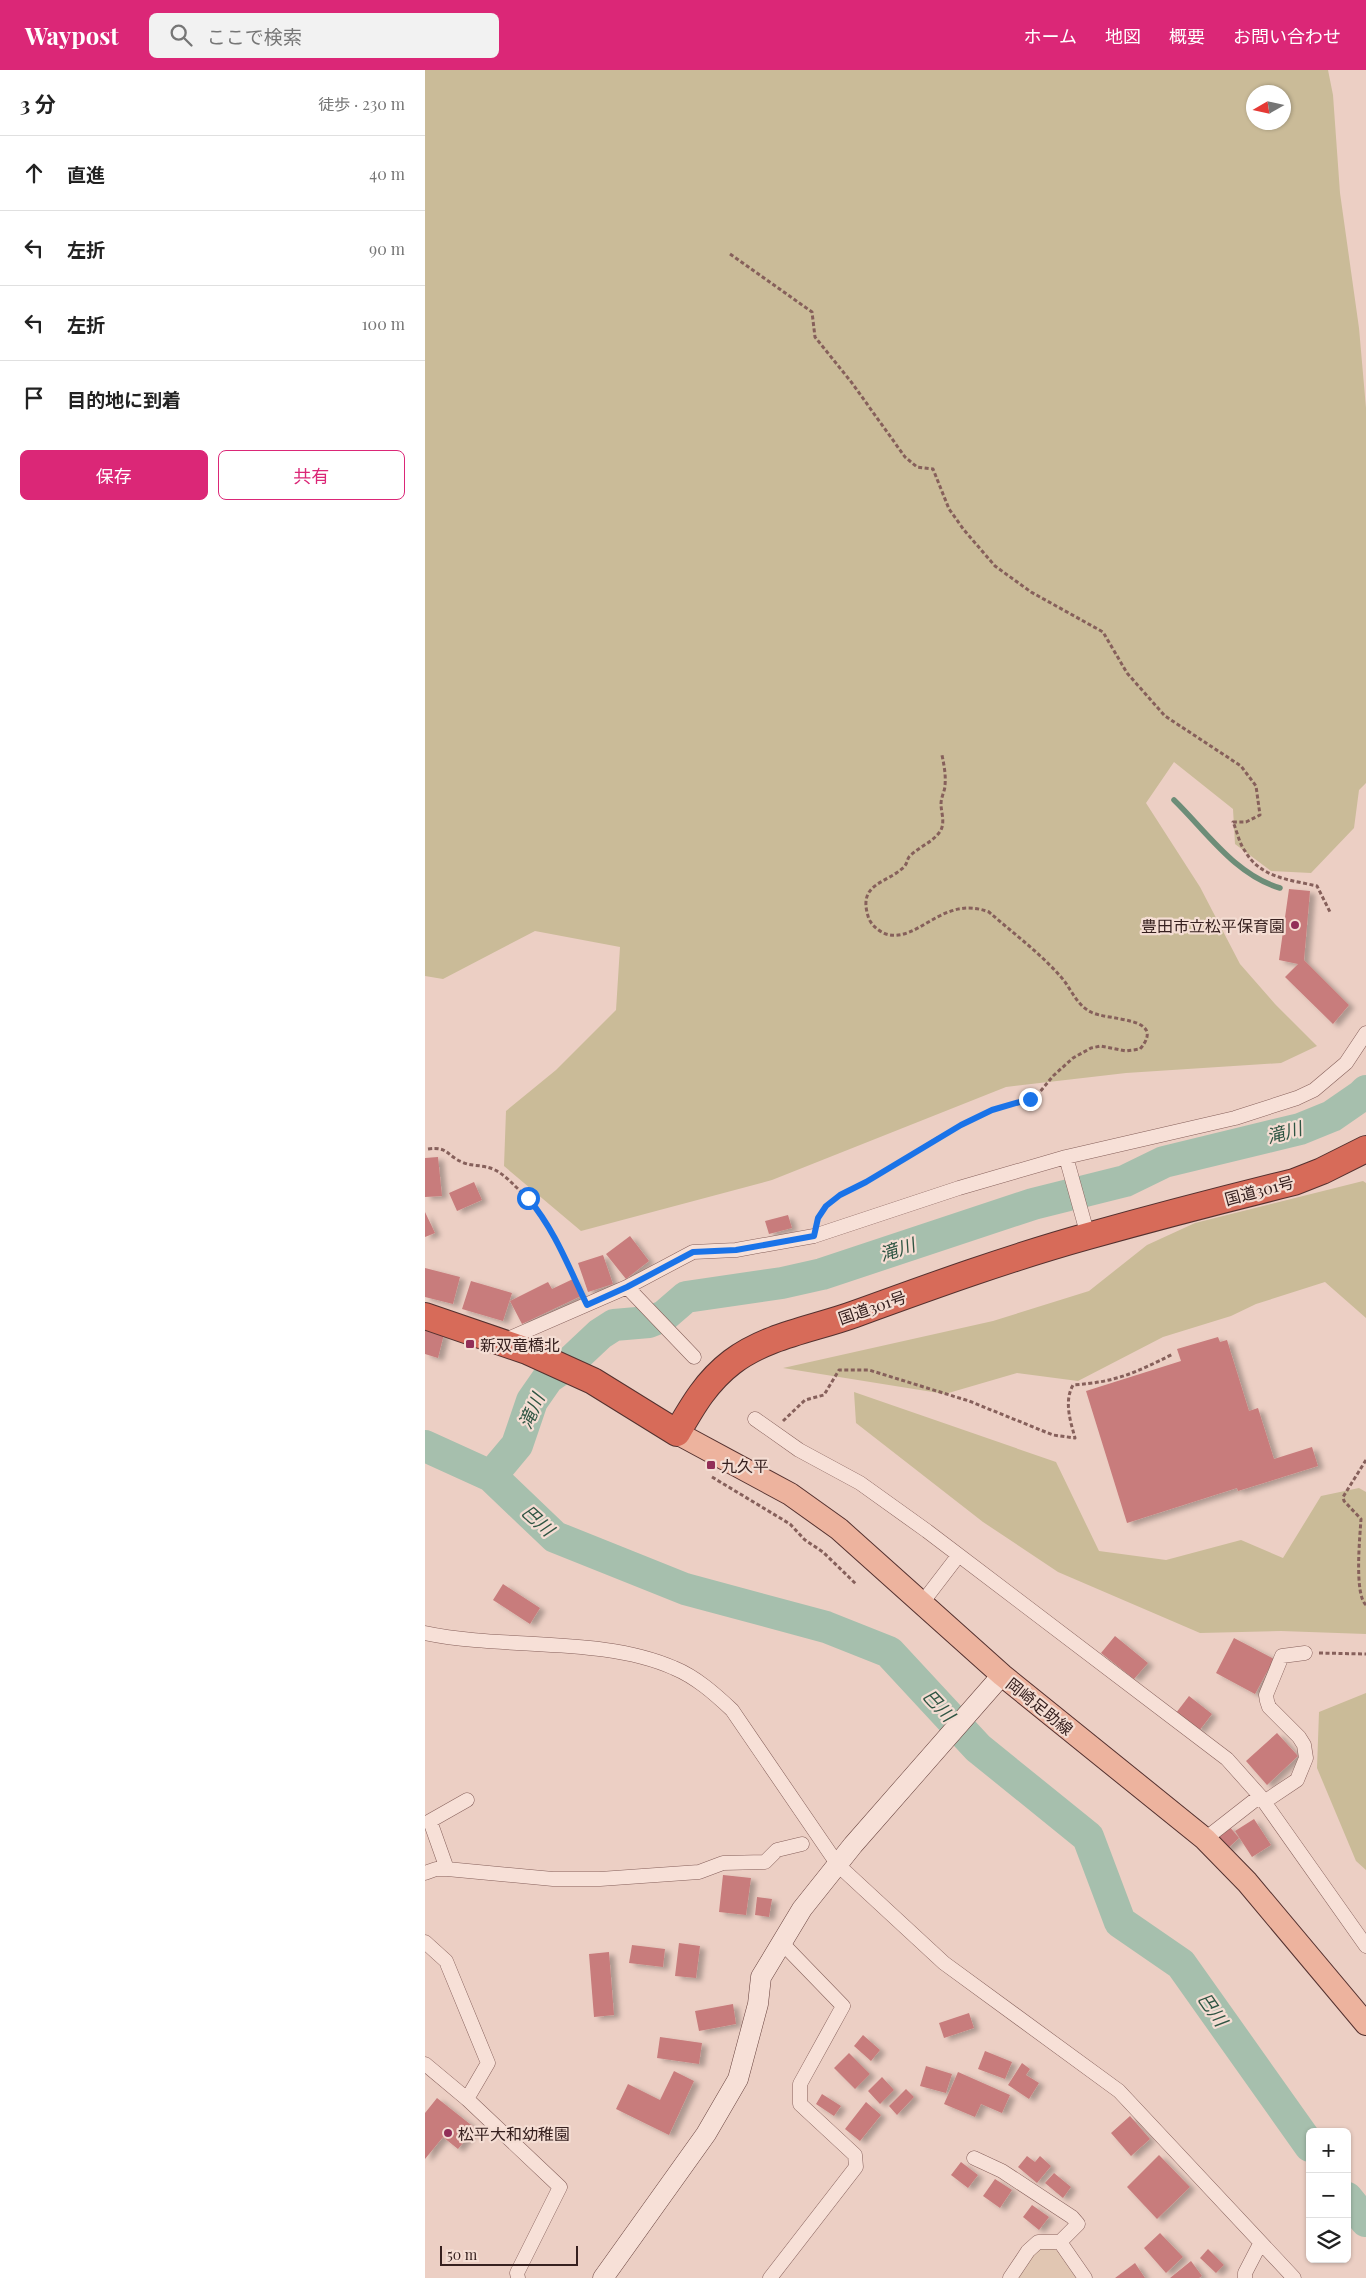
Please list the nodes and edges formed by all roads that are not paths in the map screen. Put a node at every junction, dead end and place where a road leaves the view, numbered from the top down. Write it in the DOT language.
graph roads {
  1 [pos="1366,1033"];
  2 [pos="1366,1150"];
  3 [pos="1066,1157"];
  4 [pos="1088,1236"];
  5 [pos="627,1287"];
  6 [pos="425,1316"];
  7 [pos="502,1342"];
  8 [pos="694,1357"];
  9 [pos="755,1419"];
  10 [pos="677,1433"];
  11 [pos="957,1556"];
  12 [pos="922,1603"];
  13 [pos="425,1633"];
  14 [pos="1305,1653"];
  15 [pos="1002,1675"];
  16 [pos="1262,1799"];
  17 [pos="467,1800"];
  18 [pos="1205,1839"];
  19 [pos="802,1844"];
  20 [pos="838,1865"];
  21 [pos="447,1869"];
  22 [pos="425,1874"];
  23 [pos="425,1942"];
  24 [pos="782,1943"];
  25 [pos="1366,1946"];
  26 [pos="1366,2024"];
  27 [pos="425,2064"];
  28 [pos="467,2099"];
  29 [pos="974,2158"];
  30 [pos="1060,2242"];
  31 [pos="1260,2244"];
  32 [pos="518,2278"];
  33 [pos="603,2278"];
  34 [pos="770,2278"];
  35 [pos="1011,2278"];
  36 [pos="1085,2278"];
  37 [pos="1245,2278"];
  38 [pos="1294,2278"];
  1 -- 3 [label="street"];
  2 -- 4 [label="highway, 国道301号"];
  3 -- 4 [label="street"];
  3 -- 5 [label="street"];
  4 -- 10 [label="highway, 国道301号"];
  5 -- 7 [label="street"];
  5 -- 8 [label="street"];
  6 -- 7 [label="highway"];
  7 -- 10 [label="highway"];
  9 -- 11 [label="street"];
  10 -- 12 [label="main road, 岡崎足助線"];
  11 -- 12 [label="street"];
  11 -- 16 [label="street"];
  12 -- 15 [label="main road, 岡崎足助線"];
  13 -- 20 [label="street"];
  14 -- 16 [label="street"];
  15 -- 18 [label="main road, 岡崎足助線"];
  15 -- 20 [label="street"];
  16 -- 18 [label="street"];
  16 -- 25 [label="street"];
  17 -- 21 [label="street"];
  18 -- 26 [label="main road, 岡崎足助線"];
  19 -- 21 [label="street"];
  20 -- 24 [label="street"];
  20 -- 31 [label="street"];
  21 -- 22 [label="street"];
  23 -- 28 [label="street"];
  24 -- 33 [label="street"];
  24 -- 34 [label="street"];
  27 -- 28 [label="street"];
  28 -- 32 [label="street"];
  29 -- 30 [label="street"];
  30 -- 35 [label="street"];
  30 -- 36 [label="street"];
  31 -- 37 [label="street"];
  31 -- 38 [label="street"];
}
